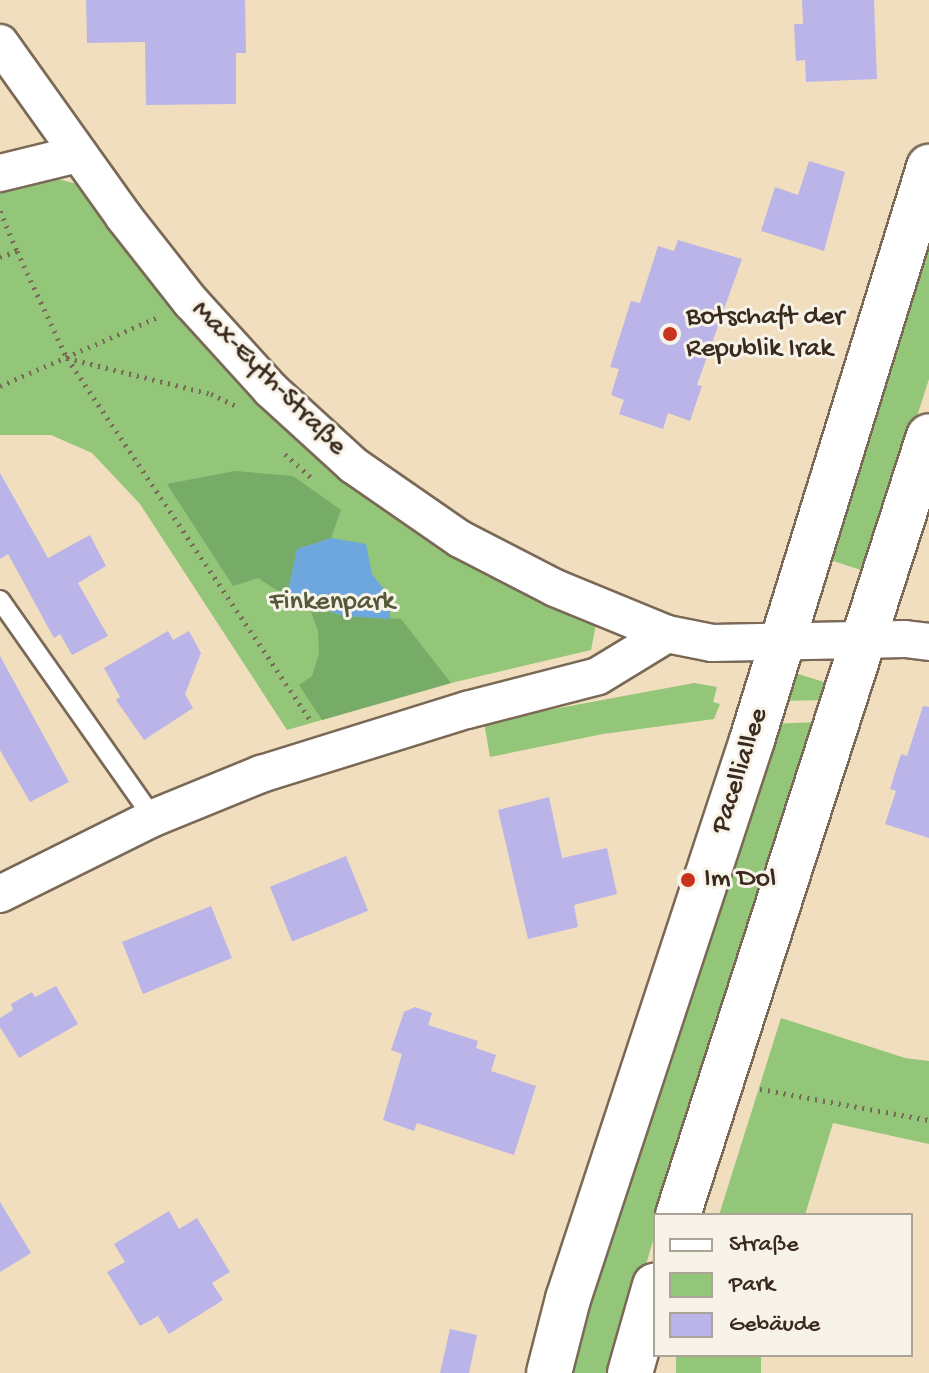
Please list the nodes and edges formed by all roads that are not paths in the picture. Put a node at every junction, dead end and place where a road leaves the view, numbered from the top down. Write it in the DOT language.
graph roads {
  1 [pos="0,43"];
  2 [pos="78,154"];
  3 [pos="929,167"];
  4 [pos="0,173"];
  5 [pos="929,436"];
  6 [pos="0,600"];
  7 [pos="667,634"];
  8 [pos="865,639"];
  9 [pos="783,641"];
  10 [pos="929,642"];
  11 [pos="153,818"];
  12 [pos="0,894"];
  13 [pos="679,1213"];
  14 [pos="653,1292"];
  15 [pos="549,1373"];
  16 [pos="630,1373"];
  1 -- 2 [label="street, Max-Eyth-Straße"];
  2 -- 4 [label="street"];
  2 -- 7 [label="street, Max-Eyth-Straße"];
  3 -- 9 [label="street, Pacelliallee"];
  5 -- 8 [label="street"];
  6 -- 11 [label="lane"];
  7 -- 9 [label="street"];
  7 -- 11 [label="street"];
  8 -- 9 [label="street"];
  8 -- 10 [label="street"];
  8 -- 13 [label="street"];
  9 -- 15 [label="street, Pacelliallee"];
  11 -- 12 [label="street"];
  14 -- 16 [label="street"];
}
